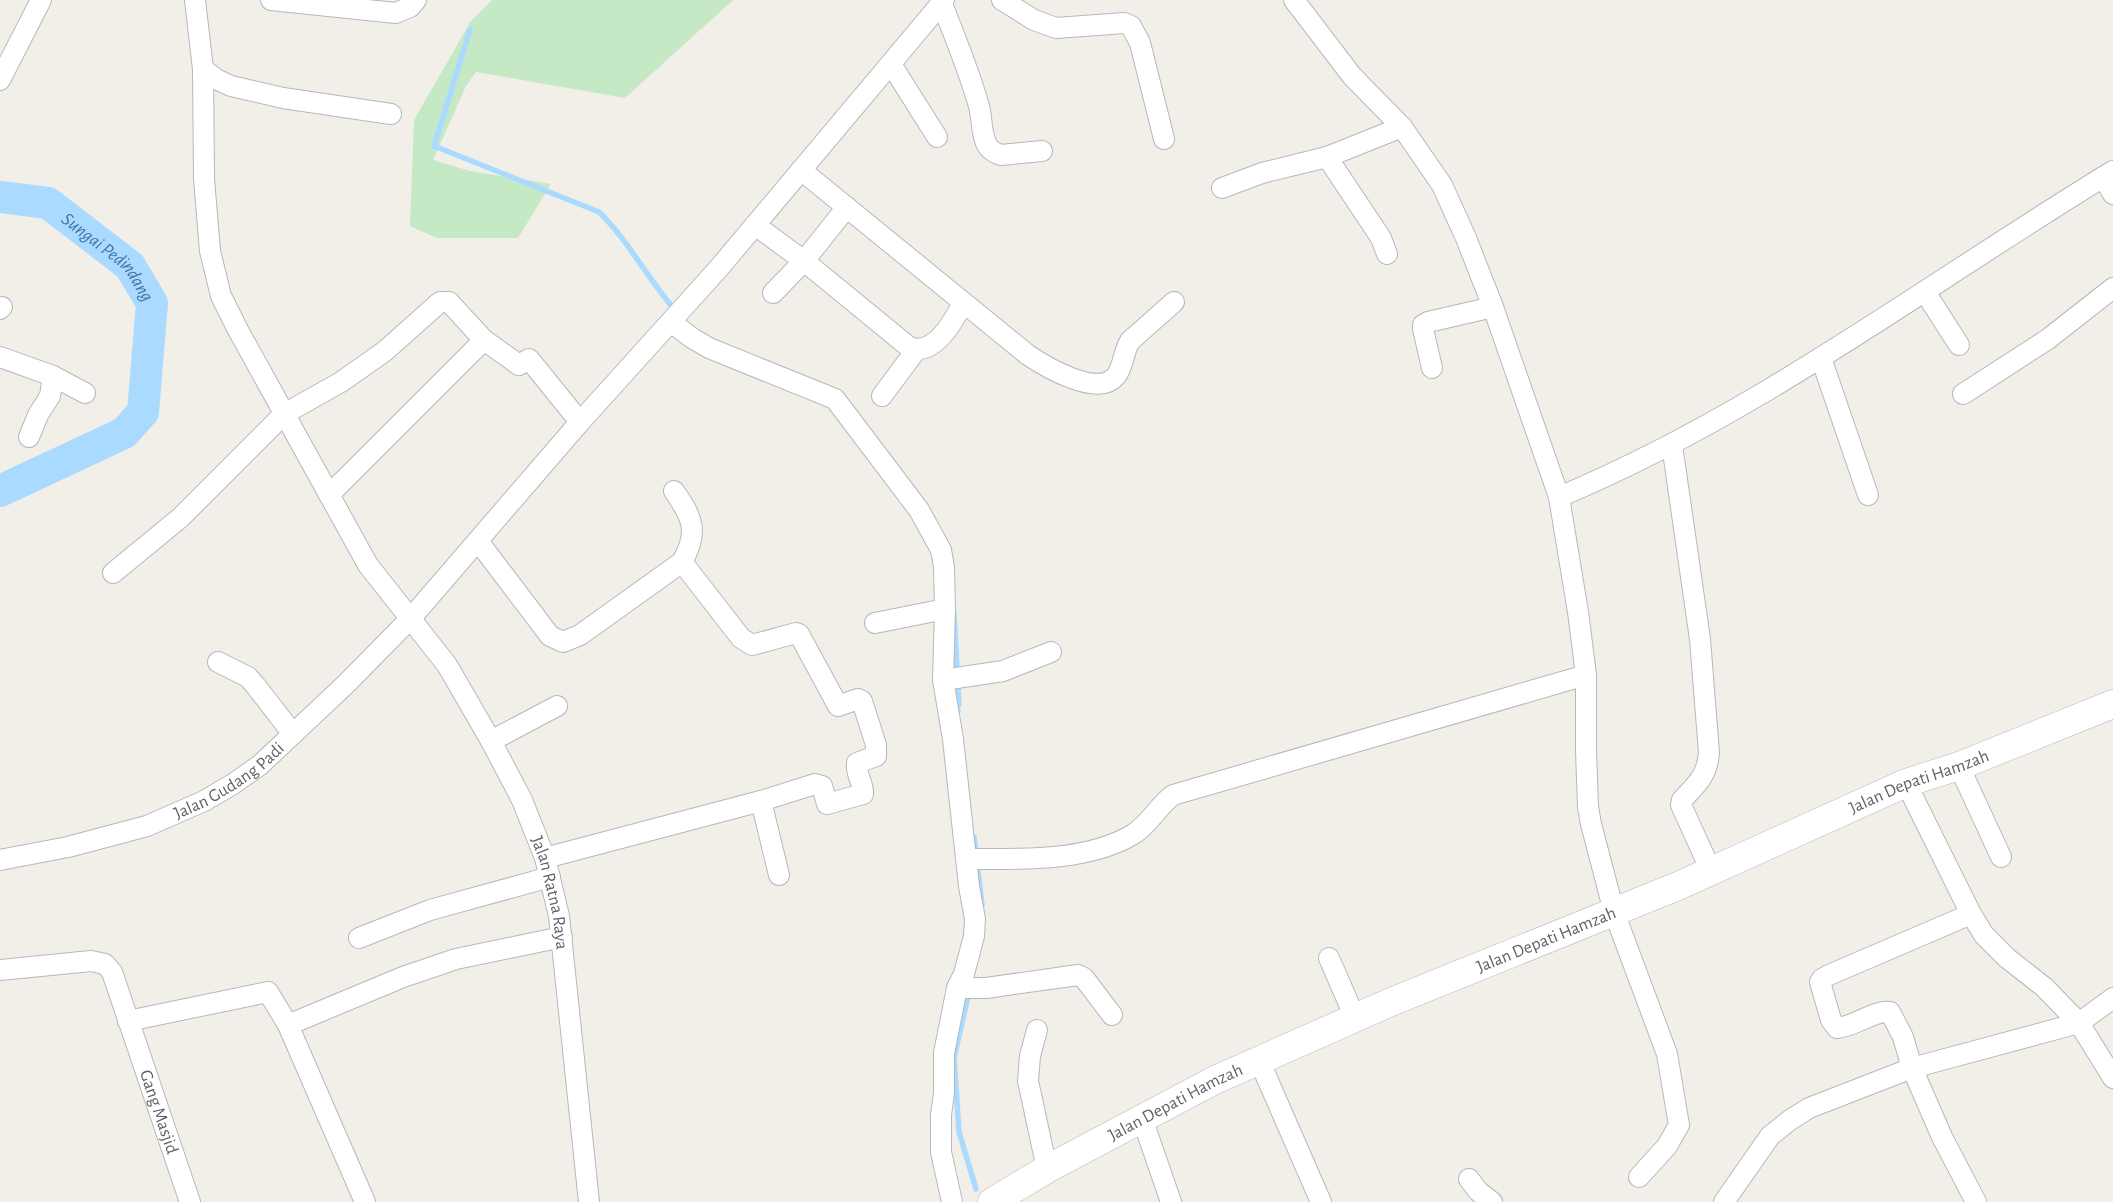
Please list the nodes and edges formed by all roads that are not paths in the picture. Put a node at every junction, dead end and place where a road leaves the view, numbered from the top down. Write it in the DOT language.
graph roads {
  1 [pos="41,0"];
  2 [pos="195,0"];
  3 [pos="271,0"];
  4 [pos="416,0"];
  5 [pos="1002,0"];
  6 [pos="1294,0"];
  7 [pos="943,2"];
  8 [pos="374,6"];
  9 [pos="891,64"];
  10 [pos="203,69"];
  11 [pos="0,80"];
  12 [pos="391,114"];
  13 [pos="1402,127"];
  14 [pos="937,137"];
  15 [pos="1164,139"];
  16 [pos="1042,151"];
  17 [pos="1327,157"];
  18 [pos="801,170"];
  19 [pos="2110,181"];
  20 [pos="1222,188"];
  21 [pos="847,207"];
  22 [pos="755,225"];
  23 [pos="1387,254"];
  24 [pos="804,261"];
  25 [pos="2113,288"];
  26 [pos="1926,292"];
  27 [pos="773,293"];
  28 [pos="1174,302"];
  29 [pos="963,303"];
  30 [pos="1493,308"];
  31 [pos="679,313"];
  32 [pos="484,340"];
  33 [pos="1959,345"];
  34 [pos="916,350"];
  35 [pos="0,357"];
  36 [pos="1821,358"];
  37 [pos="1432,368"];
  38 [pos="54,376"];
  39 [pos="85,393"];
  40 [pos="1963,394"];
  41 [pos="882,396"];
  42 [pos="284,414"];
  43 [pos="580,422"];
  44 [pos="29,437"];
  45 [pos="1672,445"];
  46 [pos="674,491"];
  47 [pos="329,495"];
  48 [pos="1868,495"];
  49 [pos="1559,498"];
  50 [pos="478,542"];
  51 [pos="682,562"];
  52 [pos="113,572"];
  53 [pos="945,609"];
  54 [pos="411,618"];
  55 [pos="874,623"];
  56 [pos="1051,652"];
  57 [pos="218,662"];
  58 [pos="1586,675"];
  59 [pos="949,679"];
  60 [pos="2113,704"];
  61 [pos="557,706"];
  62 [pos="293,734"];
  63 [pos="491,741"];
  64 [pos="1959,766"];
  65 [pos="1906,784"];
  66 [pos="761,801"];
  67 [pos="2001,857"];
  68 [pos="970,859"];
  69 [pos="0,860"];
  70 [pos="547,868"];
  71 [pos="1711,871"];
  72 [pos="779,875"];
  73 [pos="1614,912"];
  74 [pos="1971,914"];
  75 [pos="562,937"];
  76 [pos="359,938"];
  77 [pos="1328,958"];
  78 [pos="0,970"];
  79 [pos="970,989"];
  80 [pos="2113,998"];
  81 [pos="1112,1015"];
  82 [pos="1355,1018"];
  83 [pos="128,1021"];
  84 [pos="2080,1023"];
  85 [pos="288,1025"];
  86 [pos="1037,1030"];
  87 [pos="1259,1060"];
  88 [pos="1912,1068"];
  89 [pos="2113,1078"];
  90 [pos="1142,1118"];
  91 [pos="1047,1169"];
  92 [pos="1639,1177"];
  93 [pos="1469,1179"];
  94 [pos="1972,1194"];
  95 [pos="190,1202"];
  96 [pos="365,1202"];
  97 [pos="588,1202"];
  98 [pos="952,1202"];
  99 [pos="992,1202"];
  100 [pos="1171,1202"];
  101 [pos="1321,1202"];
  102 [pos="1492,1202"];
  103 [pos="1724,1202"];
  104 [pos="1957,1202"];
  1 -- 11 [label="street"];
  2 -- 10 [label="street, Jalan Ratna Raya"];
  3 -- 8 [label="street"];
  4 -- 8 [label="street"];
  5 -- 15 [label="street"];
  6 -- 13 [label="street"];
  7 -- 9 [label="street, Jalan Gudang Padi"];
  7 -- 16 [label="street"];
  9 -- 14 [label="street"];
  9 -- 18 [label="street, Jalan Gudang Padi"];
  10 -- 12 [label="street"];
  10 -- 42 [label="street, Jalan Ratna Raya"];
  13 -- 17 [label="street"];
  13 -- 30 [label="street"];
  17 -- 20 [label="street"];
  17 -- 23 [label="street"];
  18 -- 21 [label="street"];
  18 -- 22 [label="street, Jalan Gudang Padi"];
  19 -- 26 [label="street"];
  21 -- 24 [label="street"];
  21 -- 29 [label="street"];
  22 -- 24 [label="street"];
  22 -- 31 [label="street, Jalan Gudang Padi"];
  24 -- 27 [label="street"];
  24 -- 34 [label="street"];
  25 -- 40 [label="street"];
  26 -- 33 [label="street"];
  26 -- 36 [label="street"];
  28 -- 29 [label="street"];
  29 -- 34 [label="street"];
  30 -- 37 [label="street"];
  30 -- 49 [label="street"];
  31 -- 43 [label="street, Jalan Gudang Padi"];
  31 -- 53 [label="street"];
  32 -- 42 [label="street"];
  32 -- 43 [label="street"];
  32 -- 47 [label="street"];
  34 -- 41 [label="street"];
  35 -- 38 [label="street"];
  36 -- 45 [label="street"];
  36 -- 48 [label="street"];
  38 -- 39 [label="street"];
  38 -- 44 [label="street"];
  42 -- 47 [label="street, Jalan Ratna Raya"];
  42 -- 52 [label="street"];
  43 -- 50 [label="street, Jalan Gudang Padi"];
  45 -- 49 [label="street"];
  45 -- 71 [label="street"];
  46 -- 51 [label="street"];
  47 -- 54 [label="street, Jalan Ratna Raya"];
  49 -- 58 [label="street"];
  50 -- 51 [label="street"];
  50 -- 54 [label="street, Jalan Gudang Padi"];
  51 -- 66 [label="street"];
  53 -- 55 [label="street"];
  53 -- 59 [label="street"];
  54 -- 62 [label="street, Jalan Gudang Padi"];
  54 -- 63 [label="street, Jalan Ratna Raya"];
  56 -- 59 [label="street"];
  57 -- 62 [label="street"];
  58 -- 68 [label="street"];
  58 -- 73 [label="street"];
  59 -- 68 [label="street"];
  60 -- 64 [label="main road, Jalan Depati Hamzah"];
  61 -- 63 [label="street"];
  62 -- 69 [label="street, Jalan Gudang Padi"];
  63 -- 70 [label="street, Jalan Ratna Raya"];
  64 -- 65 [label="main road, Jalan Depati Hamzah"];
  64 -- 67 [label="street"];
  65 -- 71 [label="main road, Jalan Depati Hamzah"];
  65 -- 74 [label="street"];
  66 -- 70 [label="street"];
  66 -- 72 [label="street"];
  68 -- 79 [label="street"];
  70 -- 75 [label="street, Jalan Ratna Raya"];
  70 -- 76 [label="street"];
  71 -- 73 [label="main road, Jalan Depati Hamzah"];
  73 -- 82 [label="main road, Jalan Depati Hamzah"];
  73 -- 92 [label="street"];
  74 -- 84 [label="street"];
  74 -- 88 [label="street"];
  75 -- 85 [label="street"];
  75 -- 97 [label="street, Jalan Ratna Raya"];
  77 -- 82 [label="street"];
  78 -- 83 [label="street, Gang Masjid"];
  79 -- 81 [label="street"];
  79 -- 98 [label="street"];
  80 -- 84 [label="street"];
  82 -- 87 [label="main road, Jalan Depati Hamzah"];
  83 -- 85 [label="street"];
  83 -- 95 [label="street, Gang Masjid"];
  84 -- 88 [label="street"];
  84 -- 89 [label="street"];
  85 -- 96 [label="street"];
  86 -- 91 [label="street"];
  87 -- 90 [label="main road, Jalan Depati Hamzah"];
  87 -- 101 [label="street"];
  88 -- 94 [label="street"];
  88 -- 103 [label="street"];
  90 -- 91 [label="main road, Jalan Depati Hamzah"];
  90 -- 100 [label="street"];
  91 -- 99 [label="main road, Jalan Depati Hamzah"];
  93 -- 102 [label="street"];
  94 -- 104 [label="street"];
}
